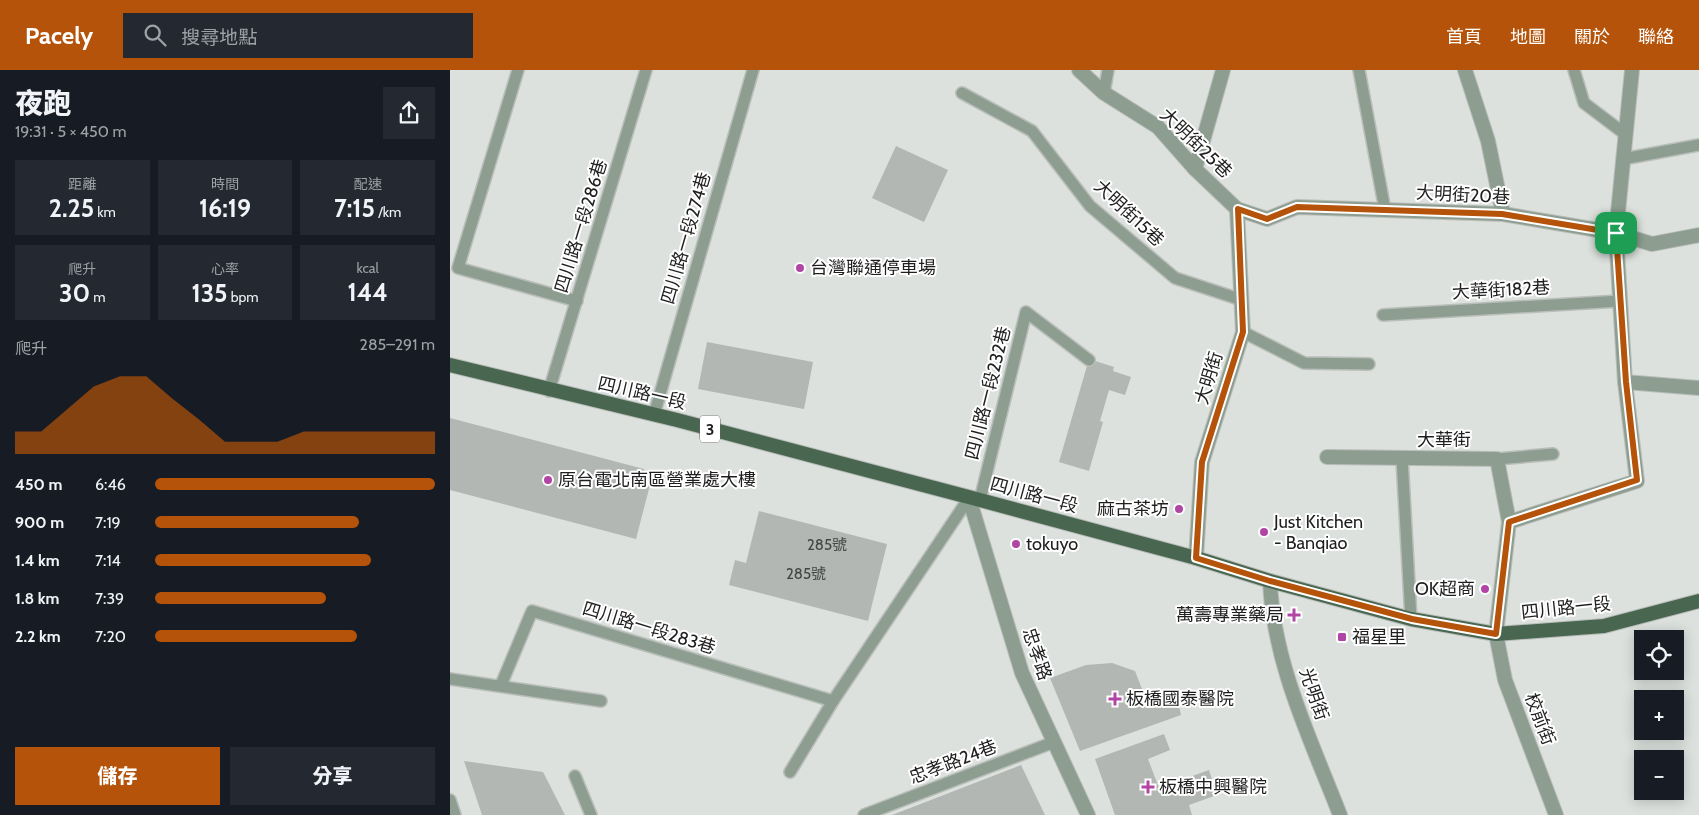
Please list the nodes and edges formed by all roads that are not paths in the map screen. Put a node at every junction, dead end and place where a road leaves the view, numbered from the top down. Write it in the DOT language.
graph roads {
  1 [pos="518,70"];
  2 [pos="646,70"];
  3 [pos="752,70"];
  4 [pos="1079,70"];
  5 [pos="1108,70"];
  6 [pos="1223,70"];
  7 [pos="1359,70"];
  8 [pos="1465,70"];
  9 [pos="1574,70"];
  10 [pos="1632,70"];
  11 [pos="962,93"];
  12 [pos="1104,93"];
  13 [pos="1625,134"];
  14 [pos="1699,145"];
  15 [pos="1623,159"];
  16 [pos="1195,169"];
  17 [pos="1238,209"];
  18 [pos="1385,210"];
  19 [pos="1502,214"];
  20 [pos="1616,233"];
  21 [pos="1699,235"];
  22 [pos="1242,300"];
  23 [pos="577,301"];
  24 [pos="1620,301"];
  25 [pos="1383,315"];
  26 [pos="1243,332"];
  27 [pos="1089,360"];
  28 [pos="1369,364"];
  29 [pos="450,365"];
  30 [pos="1626,382"];
  31 [pos="1699,388"];
  32 [pos="549,391"];
  33 [pos="654,415"];
  34 [pos="1553,454"];
  35 [pos="1327,457"];
  36 [pos="1402,458"];
  37 [pos="1497,459"];
  38 [pos="974,499"];
  39 [pos="1509,522"];
  40 [pos="1196,558"];
  41 [pos="1270,581"];
  42 [pos="1699,601"];
  43 [pos="1412,619"];
  44 [pos="1496,634"];
  45 [pos="450,679"];
  46 [pos="501,685"];
  47 [pos="601,701"];
  48 [pos="833,701"];
  49 [pos="1054,742"];
  50 [pos="790,772"];
  51 [pos="576,776"];
  52 [pos="450,800"];
  53 [pos="455,815"];
  54 [pos="591,815"];
  55 [pos="864,815"];
  56 [pos="1088,815"];
  57 [pos="1340,815"];
  58 [pos="1556,815"];
  1 -- 23 [label="lane"];
  2 -- 23 [label="lane, 四川路一段286巷"];
  3 -- 33 [label="lane, 四川路一段274巷"];
  4 -- 12 [label="street, 大明街25巷"];
  5 -- 12 [label="lane"];
  6 -- 16 [label="street"];
  7 -- 18 [label="lane"];
  8 -- 19 [label="street"];
  9 -- 13 [label="lane"];
  10 -- 13 [label="street"];
  11 -- 22 [label="lane, 大明街15巷"];
  12 -- 16 [label="street, 大明街25巷"];
  13 -- 15 [label="street"];
  14 -- 15 [label="lane"];
  15 -- 20 [label="street"];
  16 -- 17 [label="street, 大明街25巷"];
  17 -- 18 [label="street, 大明街20巷"];
  17 -- 22 [label="street, 大明街"];
  18 -- 19 [label="street, 大明街20巷"];
  19 -- 20 [label="street, 大明街20巷"];
  20 -- 21 [label="street, 大明街20巷"];
  20 -- 24 [label="street"];
  22 -- 26 [label="street, 大明街"];
  23 -- 32 [label="lane, 四川路一段286巷"];
  24 -- 25 [label="lane, 大華街182巷"];
  24 -- 30 [label="street"];
  26 -- 28 [label="lane"];
  26 -- 40 [label="street, 大明街"];
  27 -- 38 [label="lane, 四川路一段232巷"];
  29 -- 32 [label="main road, 四川路一段 / 3"];
  30 -- 31 [label="street"];
  30 -- 39 [label="street"];
  32 -- 33 [label="main road, 四川路一段 / 3"];
  33 -- 38 [label="main road, 四川路一段 / 3"];
  34 -- 37 [label="lane"];
  35 -- 36 [label="street, 大華街"];
  36 -- 37 [label="street, 大華街"];
  36 -- 43 [label="lane"];
  37 -- 39 [label="street"];
  38 -- 40 [label="main road, 四川路一段 / 3"];
  38 -- 48 [label="lane"];
  38 -- 49 [label="street, 忠孝路"];
  39 -- 44 [label="street"];
  40 -- 41 [label="main road, 四川路一段 / 3"];
  41 -- 43 [label="main road, 四川路一段 / 3"];
  41 -- 57 [label="street, 光明街"];
  42 -- 44 [label="main road, 四川路一段 / 3"];
  43 -- 44 [label="main road, 四川路一段 / 3"];
  44 -- 58 [label="street, 校前街"];
  45 -- 46 [label="lane"];
  46 -- 47 [label="lane"];
  46 -- 48 [label="lane, 四川路一段283巷"];
  48 -- 50 [label="lane"];
  49 -- 55 [label="lane, 忠孝路24巷"];
  49 -- 56 [label="street, 忠孝路"];
  51 -- 54 [label="lane"];
  52 -- 53 [label="lane"];
}
